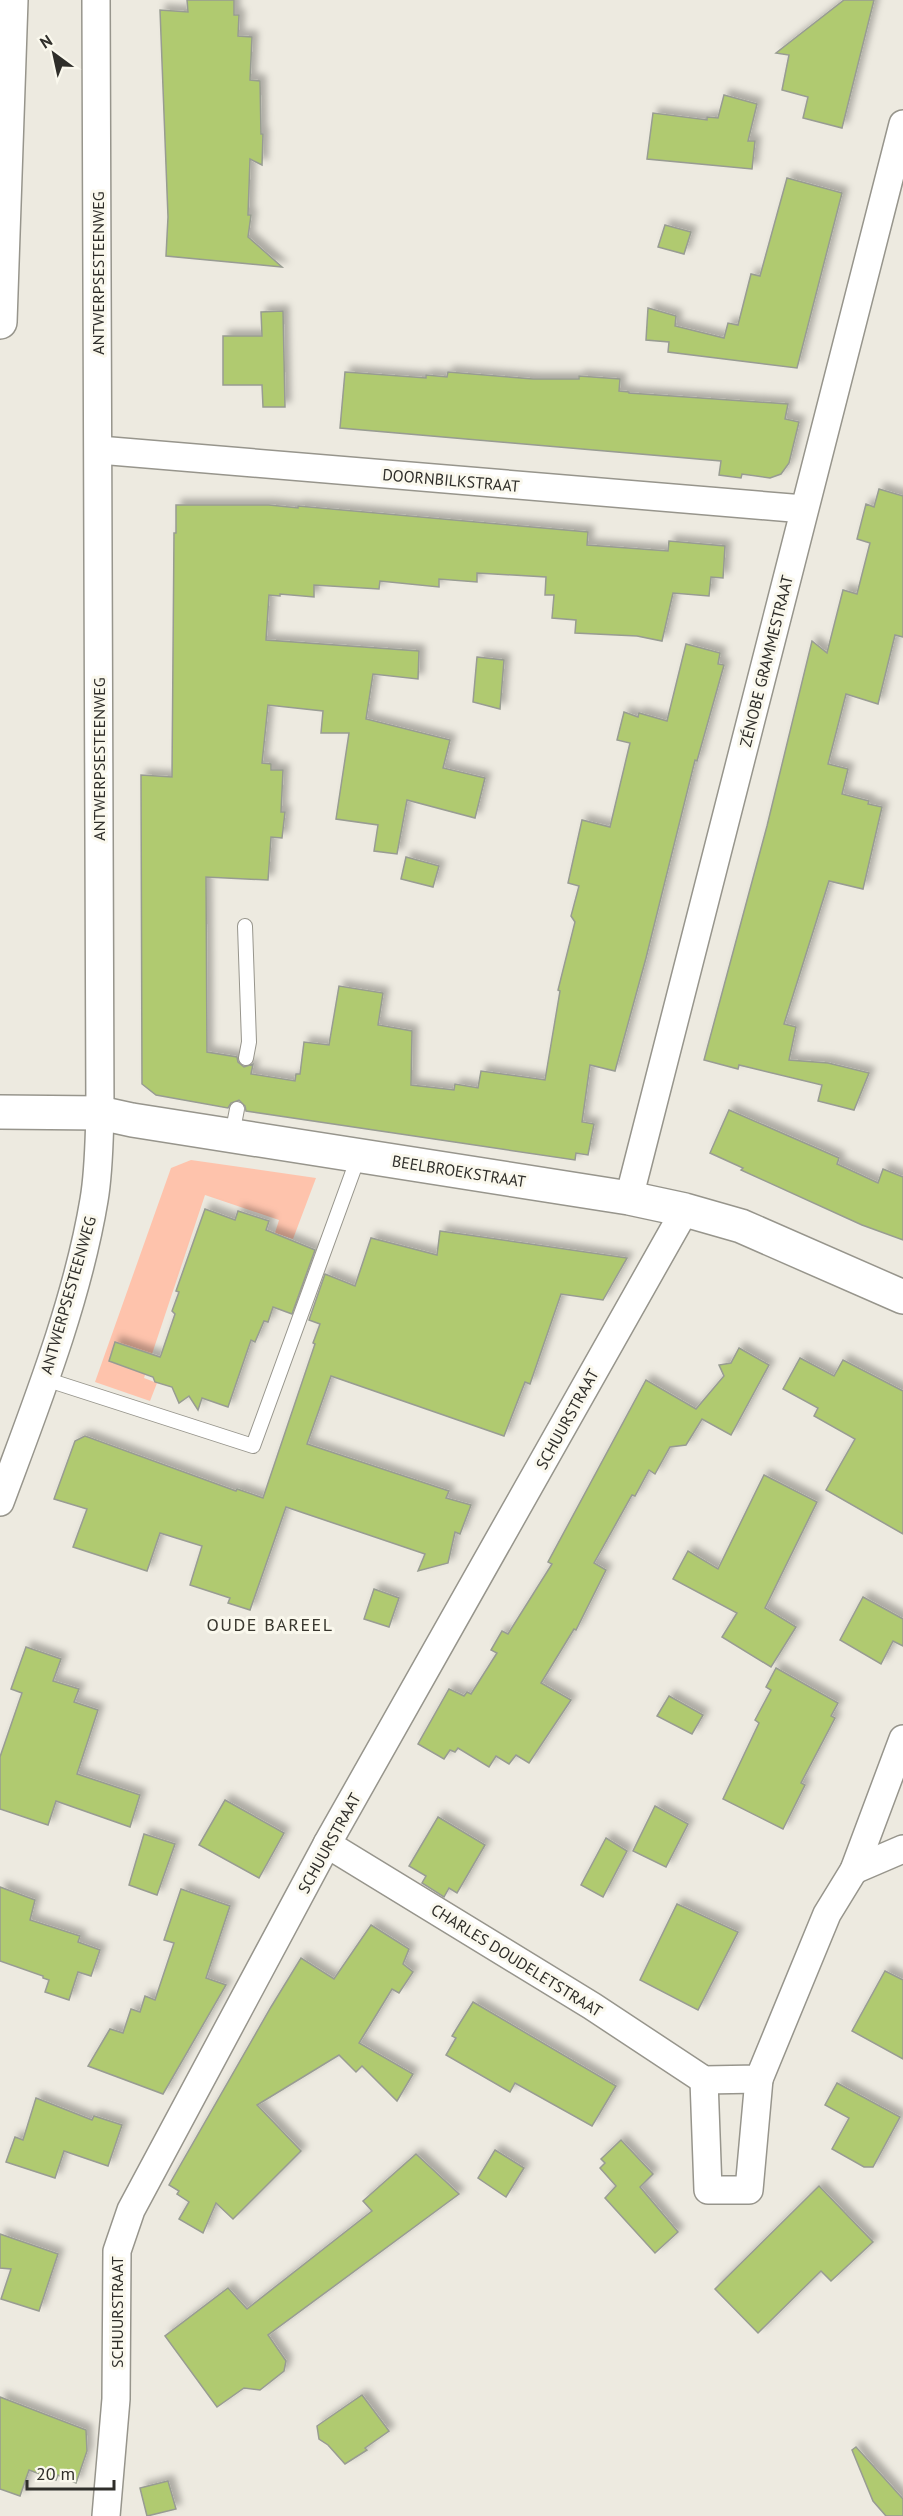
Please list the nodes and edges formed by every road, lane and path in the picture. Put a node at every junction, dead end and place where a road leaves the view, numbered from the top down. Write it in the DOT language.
graph roads {
  1 [pos="11,0"];
  2 [pos="96,0"];
  3 [pos="903,124"];
  4 [pos="0,322"];
  5 [pos="99,450"];
  6 [pos="804,509"];
  7 [pos="245,926"];
  8 [pos="246,1058"];
  9 [pos="0,1112"];
  10 [pos="100,1113"];
  11 [pos="359,1155"];
  12 [pos="629,1198"];
  13 [pos="685,1210"];
  14 [pos="903,1297"];
  15 [pos="45,1379"];
  16 [pos="0,1502"];
  17 [pos="903,1739"];
  18 [pos="327,1844"];
  19 [pos="903,1849"];
  20 [pos="854,1870"];
  21 [pos="759,2079"];
  22 [pos="704,2080"];
  23 [pos="106,2516"];
  1 -- 4 [label="street"];
  2 -- 5 [label="street, ANTWERPSESTEENWEG"];
  3 -- 6 [label="street, ZÉNOBE GRAMMESTRAAT"];
  5 -- 6 [label="street, DOORNBILKSTRAAT"];
  5 -- 10 [label="street, ANTWERPSESTEENWEG"];
  6 -- 12 [label="street, ZÉNOBE GRAMMESTRAAT"];
  7 -- 8 [label="lane"];
  9 -- 10 [label="street, BEELBROEKSTRAAT"];
  10 -- 11 [label="street, BEELBROEKSTRAAT"];
  10 -- 15 [label="street, ANTWERPSESTEENWEG"];
  11 -- 12 [label="street, BEELBROEKSTRAAT"];
  11 -- 15 [label="lane"];
  12 -- 13 [label="street, BEELBROEKSTRAAT"];
  13 -- 14 [label="street, BEELBROEKSTRAAT"];
  13 -- 18 [label="street, SCHUURSTRAAT"];
  15 -- 16 [label="street, ANTWERPSESTEENWEG"];
  17 -- 20 [label="street"];
  18 -- 22 [label="street, CHARLES DOUDELETSTRAAT"];
  18 -- 23 [label="street, SCHUURSTRAAT"];
  19 -- 20 [label="street"];
  20 -- 21 [label="street"];
  21 -- 22 [label="street"];
  21 -- 22 [label="street"];
}
